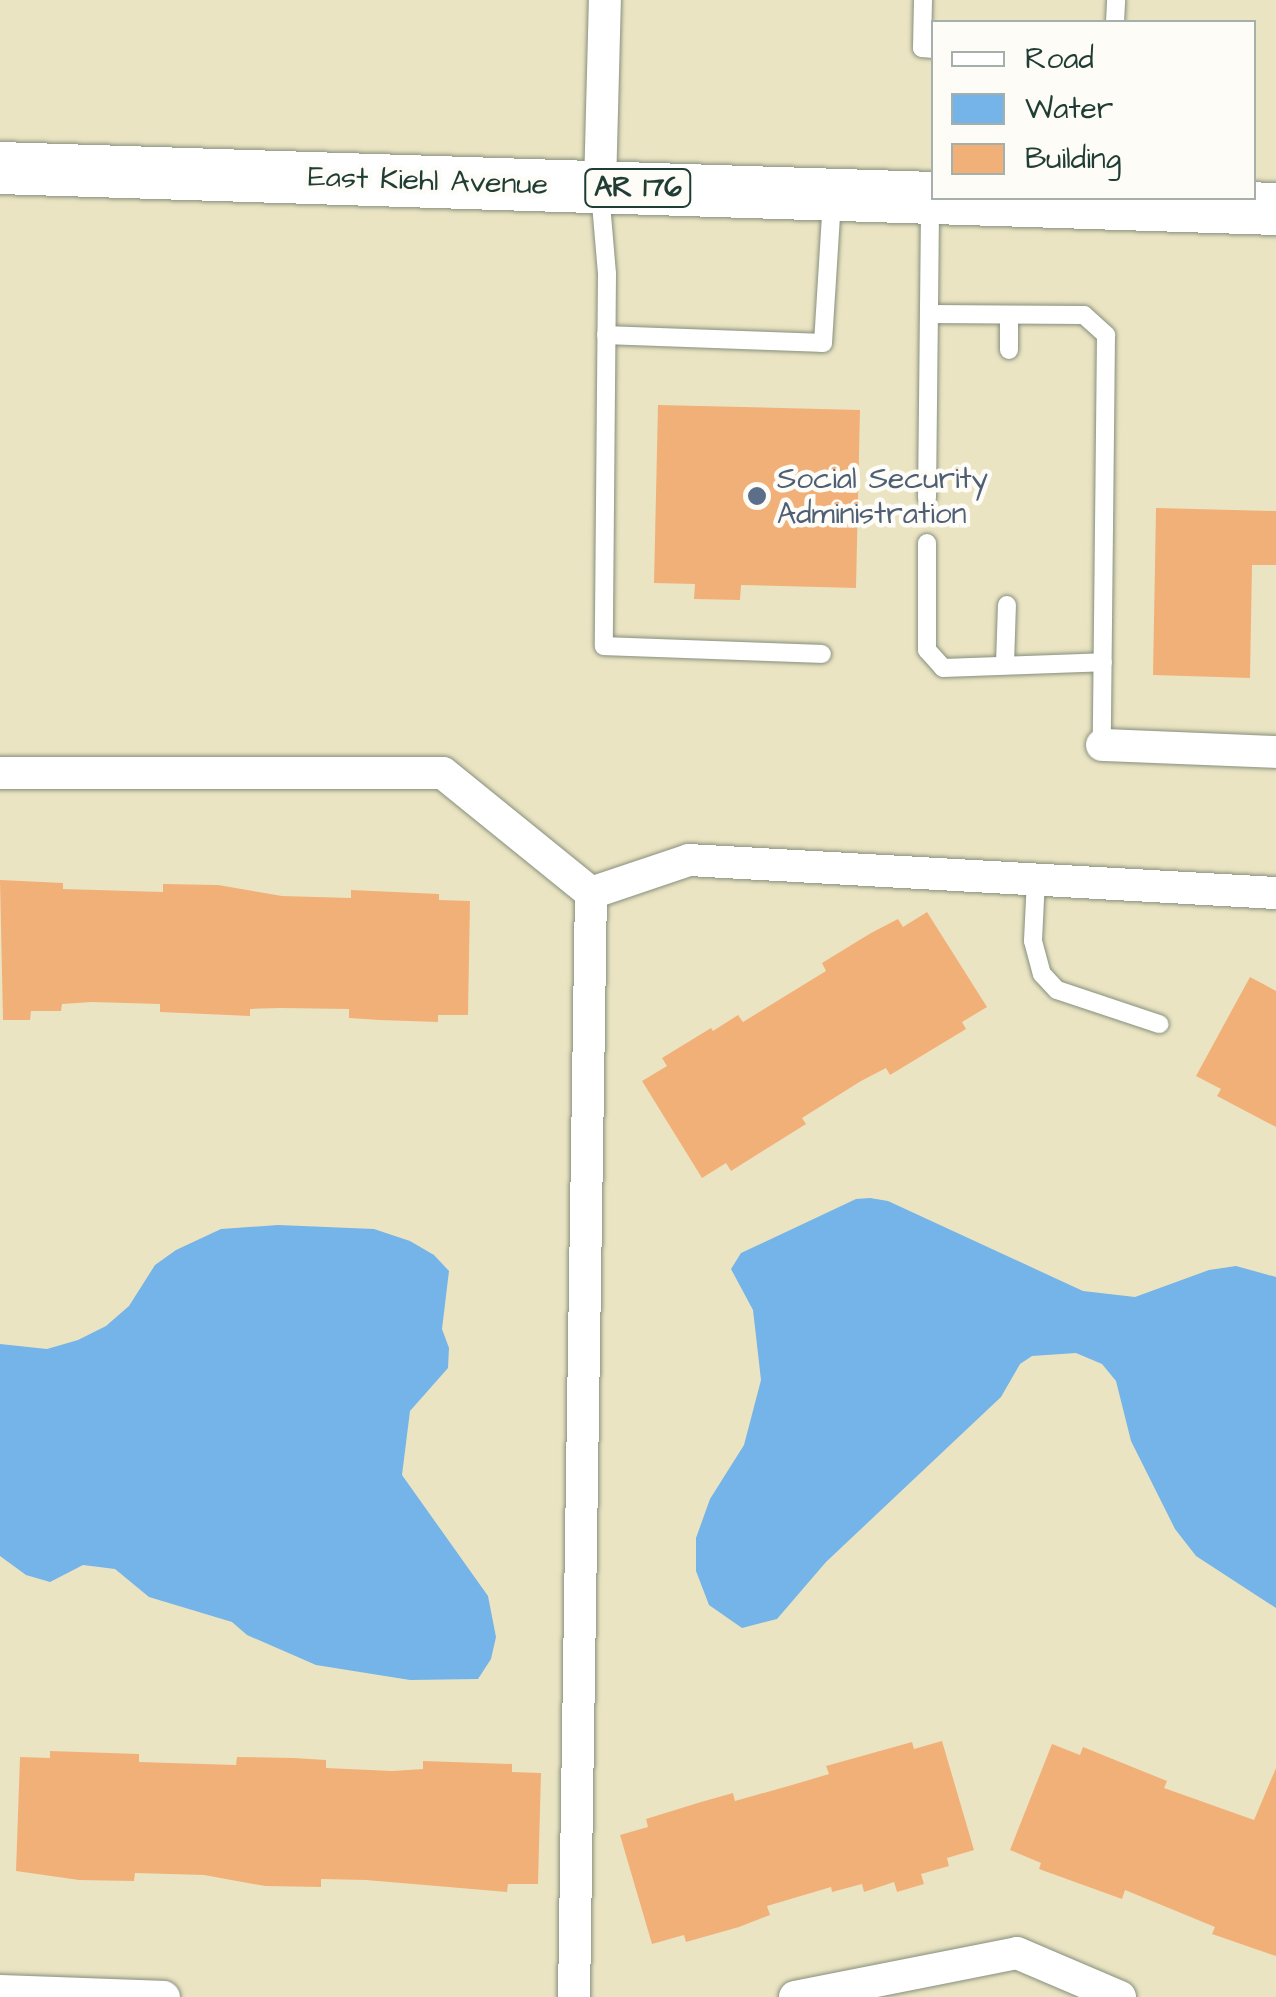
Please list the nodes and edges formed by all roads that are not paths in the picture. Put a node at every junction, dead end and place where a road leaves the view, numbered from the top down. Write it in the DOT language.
graph roads {
  1 [pos="605,0"];
  2 [pos="923,0"];
  3 [pos="928,48"];
  4 [pos="0,168"];
  5 [pos="600,186"];
  6 [pos="832,194"];
  7 [pos="930,198"];
  8 [pos="1096,200"];
  9 [pos="1276,209"];
  10 [pos="930,314"];
  11 [pos="1009,315"];
  12 [pos="606,335"];
  13 [pos="1009,350"];
  14 [pos="928,498"];
  15 [pos="928,543"];
  16 [pos="1007,605"];
  17 [pos="822,654"];
  18 [pos="1103,662"];
  19 [pos="1005,664"];
  20 [pos="1102,744"];
  21 [pos="1276,752"];
  22 [pos="0,773"];
  23 [pos="1036,880"];
  24 [pos="591,893"];
  25 [pos="1276,893"];
  26 [pos="1160,1024"];
  27 [pos="0,1991"];
  28 [pos="164,1997"];
  29 [pos="574,1997"];
  30 [pos="795,1997"];
  31 [pos="1120,1997"];
  1 -- 5 [label="street"];
  2 -- 3 [label="lane"];
  4 -- 5 [label="main road, East Kiehl Avenue / AR 176"];
  5 -- 6 [label="main road, East Kiehl Avenue / AR 176"];
  5 -- 12 [label="lane"];
  6 -- 7 [label="main road, East Kiehl Avenue / AR 176"];
  6 -- 12 [label="lane"];
  7 -- 10 [label="lane"];
  8 -- 9 [label="main road, East Kiehl Avenue / AR 176"];
  10 -- 11 [label="lane"];
  10 -- 14 [label="lane"];
  11 -- 13 [label="lane"];
  11 -- 18 [label="lane"];
  12 -- 17 [label="lane"];
  15 -- 19 [label="lane"];
  16 -- 19 [label="lane"];
  18 -- 19 [label="lane"];
  18 -- 20 [label="lane"];
  20 -- 21 [label="street"];
  22 -- 24 [label="street"];
  23 -- 24 [label="street"];
  23 -- 25 [label="street"];
  23 -- 26 [label="lane"];
  24 -- 29 [label="street"];
  27 -- 28 [label="street"];
  30 -- 31 [label="street"];
}
